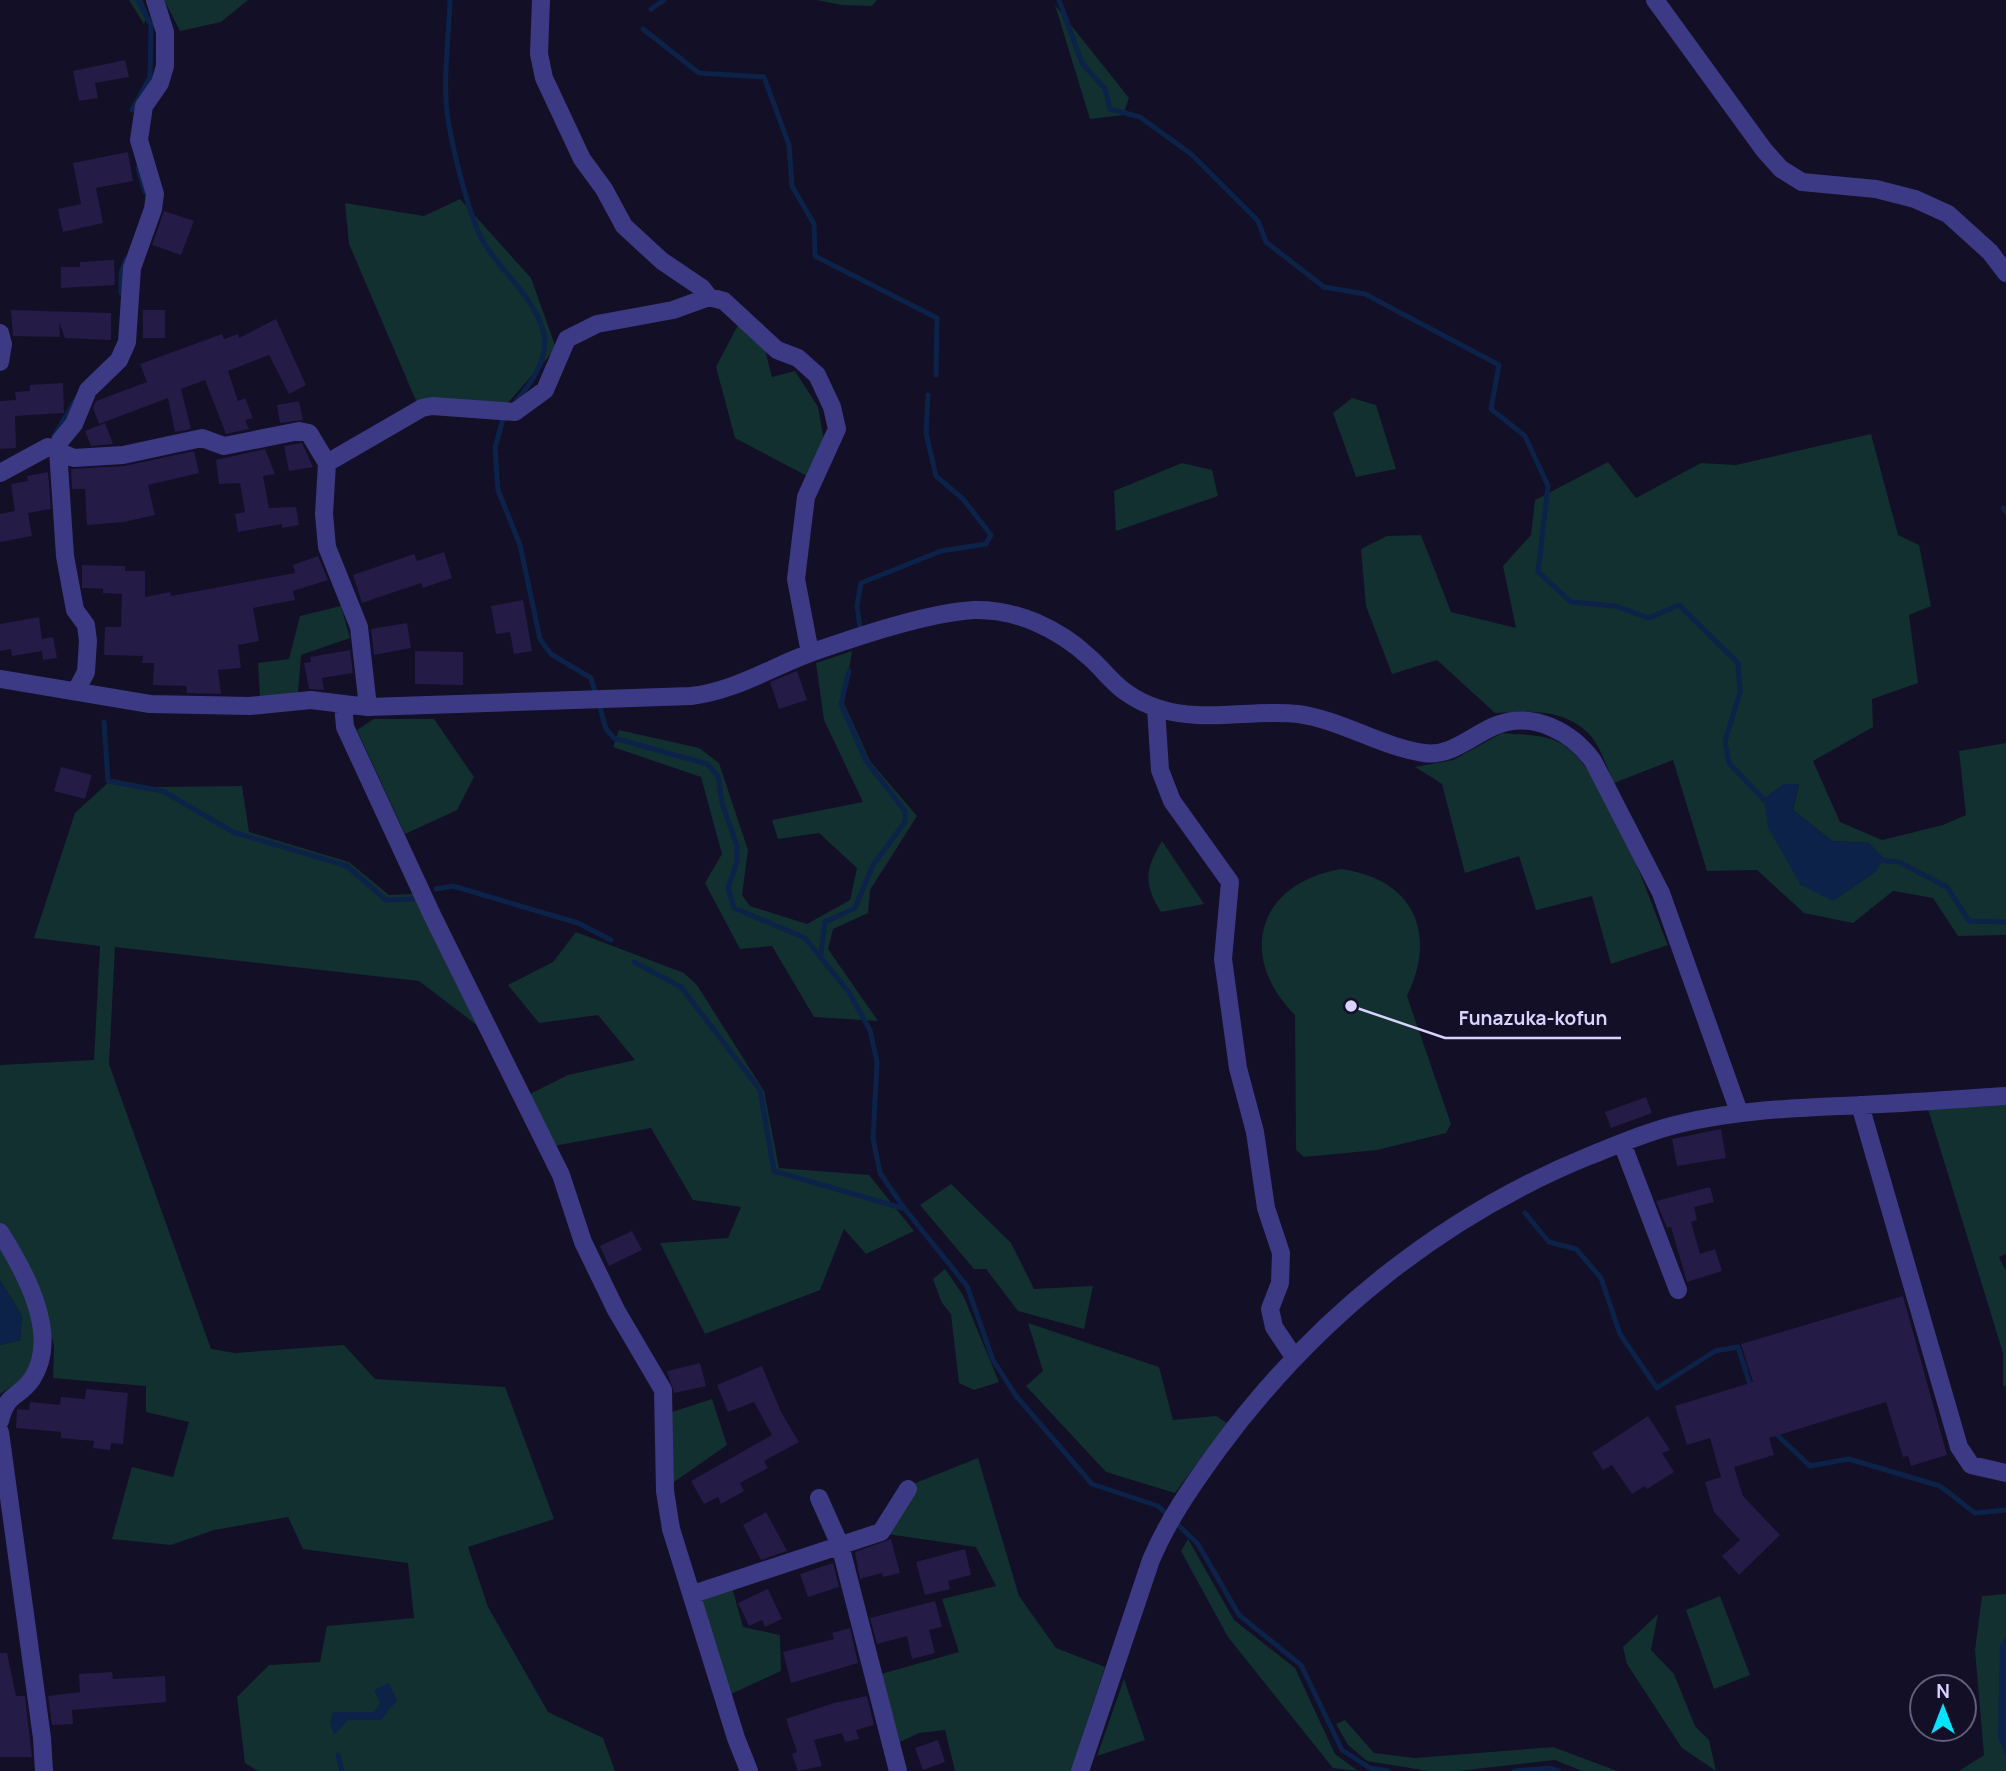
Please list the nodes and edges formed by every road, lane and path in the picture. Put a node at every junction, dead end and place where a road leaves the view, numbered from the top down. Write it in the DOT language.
graph roads {
  1 [pos="155,0"];
  2 [pos="541,0"];
  3 [pos="1658,1"];
  4 [pos="2006,273"];
  5 [pos="709,297"];
  6 [pos="0,334"];
  7 [pos="0,362"];
  8 [pos="58,450"];
  9 [pos="327,463"];
  10 [pos="0,473"];
  11 [pos="810,653"];
  12 [pos="0,679"];
  13 [pos="76,691"];
  14 [pos="343,704"];
  15 [pos="368,707"];
  16 [pos="1156,708"];
  17 [pos="2006,1096"];
  18 [pos="1860,1105"];
  19 [pos="1739,1112"];
  20 [pos="1622,1143"];
  21 [pos="0,1232"];
  22 [pos="1678,1290"];
  23 [pos="1294,1357"];
  24 [pos="0,1421"];
  25 [pos="0,1432"];
  26 [pos="2006,1473"];
  27 [pos="908,1489"];
  28 [pos="819,1498"];
  29 [pos="840,1545"];
  30 [pos="693,1594"];
  31 [pos="44,1771"];
  32 [pos="749,1771"];
  33 [pos="898,1771"];
  34 [pos="1080,1771"];
  1 -- 8 [label="street"];
  2 -- 5 [label="street"];
  3 -- 4 [label="street"];
  5 -- 9 [label="street"];
  5 -- 11 [label="street"];
  6 -- 7 [label="street"];
  8 -- 9 [label="street"];
  8 -- 10 [label="street"];
  8 -- 13 [label="street"];
  9 -- 15 [label="street"];
  11 -- 15 [label="street"];
  11 -- 16 [label="street"];
  12 -- 13 [label="street"];
  13 -- 14 [label="street"];
  14 -- 15 [label="street"];
  14 -- 30 [label="street"];
  16 -- 19 [label="street"];
  16 -- 23 [label="street"];
  17 -- 18 [label="street"];
  18 -- 19 [label="street"];
  18 -- 26 [label="street"];
  19 -- 20 [label="street"];
  20 -- 22 [label="street"];
  20 -- 23 [label="street"];
  21 -- 24 [label="street"];
  23 -- 34 [label="street"];
  25 -- 31 [label="street"];
  27 -- 29 [label="street"];
  28 -- 29 [label="street"];
  29 -- 30 [label="street"];
  29 -- 33 [label="street"];
  30 -- 32 [label="street"];
}
